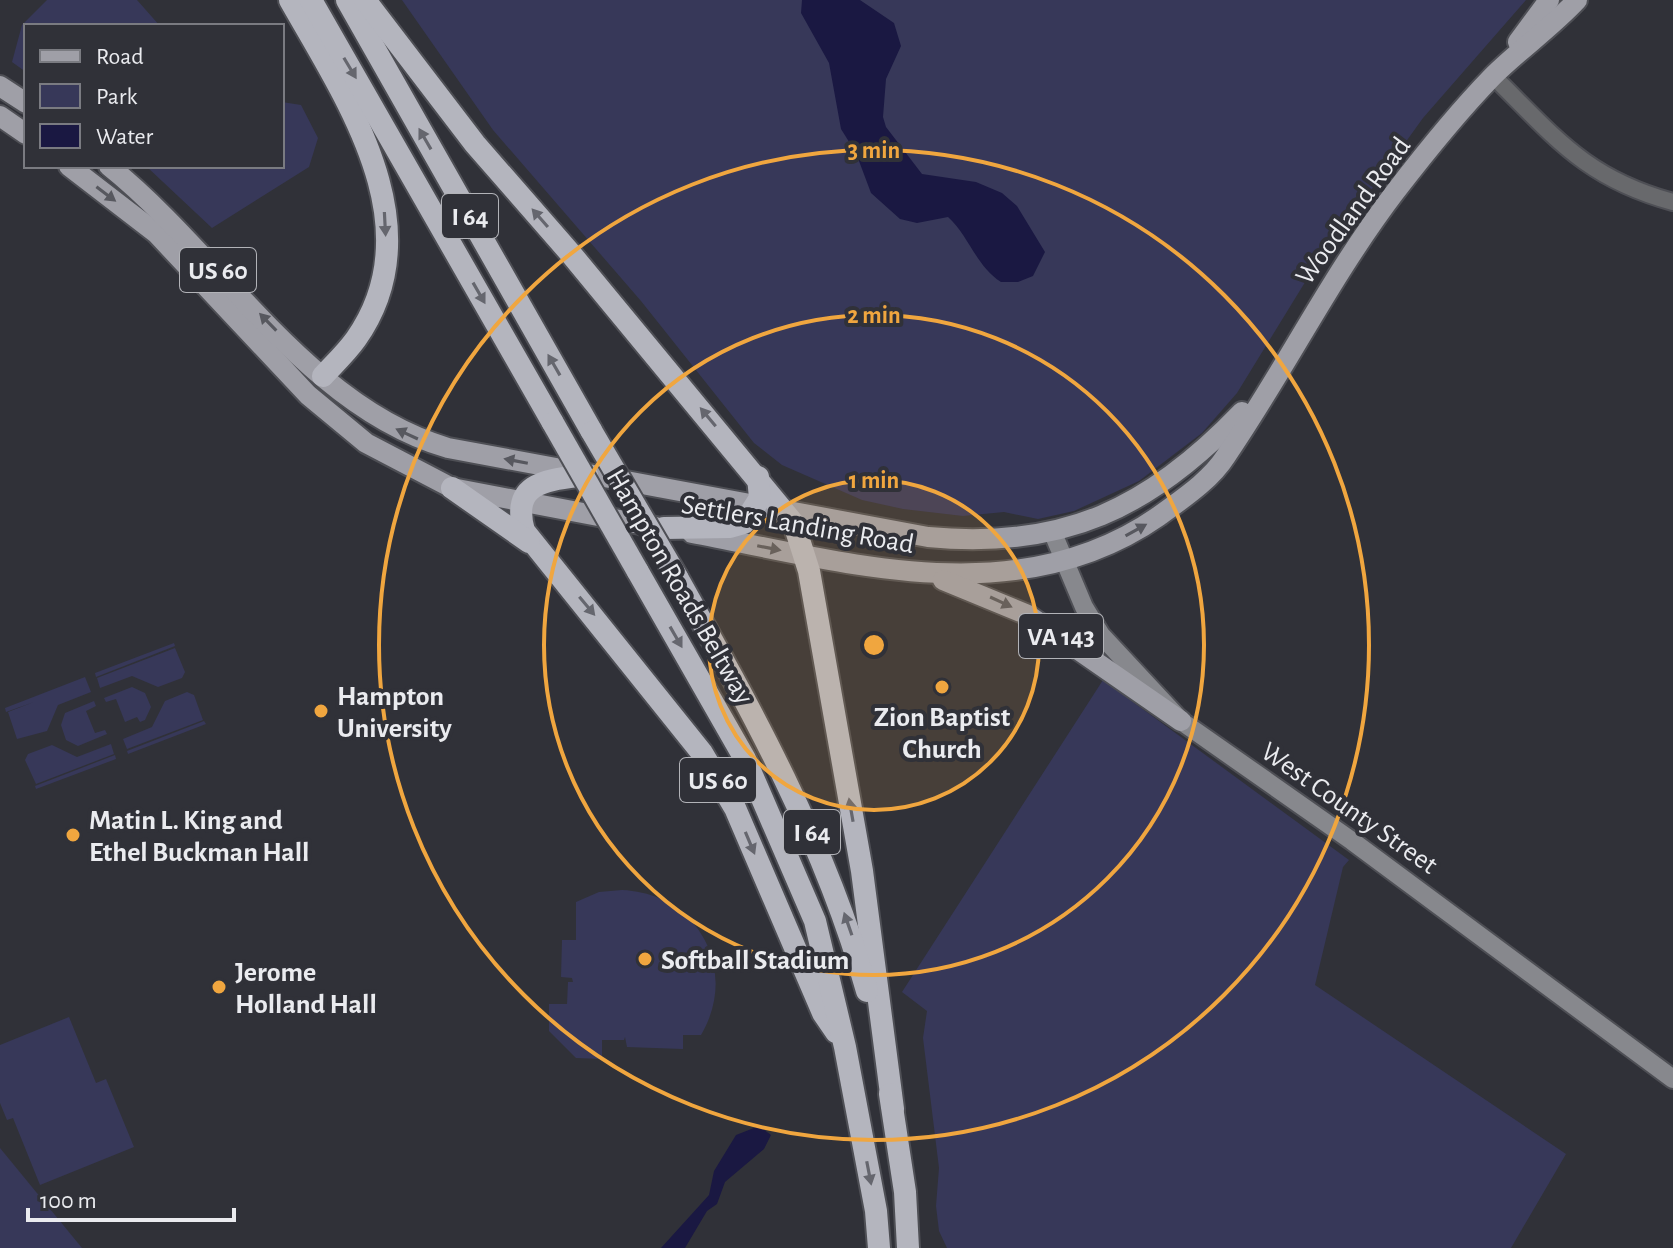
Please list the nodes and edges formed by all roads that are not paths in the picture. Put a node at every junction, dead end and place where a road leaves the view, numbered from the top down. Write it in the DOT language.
graph roads {
  1 [pos="290,0"];
  2 [pos="311,0"];
  3 [pos="347,0"];
  4 [pos="365,0"];
  5 [pos="1549,0"];
  6 [pos="1577,0"];
  7 [pos="1493,76"];
  8 [pos="0,86"];
  9 [pos="24,102"];
  10 [pos="0,116"];
  11 [pos="24,133"];
  12 [pos="72,168"];
  13 [pos="111,168"];
  14 [pos="1673,202"];
  15 [pos="323,376"];
  16 [pos="1267,386"];
  17 [pos="308,395"];
  18 [pos="587,475"];
  19 [pos="758,477"];
  20 [pos="452,488"];
  21 [pos="523,503"];
  22 [pos="757,506"];
  23 [pos="788,512"];
  24 [pos="664,528"];
  25 [pos="1052,531"];
  26 [pos="536,547"];
  27 [pos="805,554"];
  28 [pos="1065,562"];
  29 [pos="928,574"];
  30 [pos="1181,721"];
  31 [pos="845,1047"];
  32 [pos="1673,1079"];
  33 [pos="893,1109"];
  34 [pos="879,1248"];
  35 [pos="908,1248"];
  1 -- 15 [label="highway, one-way"];
  2 -- 31 [label="highway, Hampton Roads Beltway / I 64, one-way, bridge"];
  33 -- 3 [label="highway, Hampton Roads Beltway / I 64, one-way, bridge"];
  19 -- 4 [label="highway, one-way"];
  5 -- 7 [label="main road, Woodland Road"];
  6 -- 7 [label="main road, Woodland Road"];
  7 -- 14 [label="street"];
  7 -- 16 [label="main road, Woodland Road"];
  8 -- 9 [label="main road"];
  10 -- 11 [label="main road"];
  12 -- 17 [label="main road, Settlers Landing Road / US 60, one-way"];
  15 -- 13 [label="main road, Settlers Landing Road / US 60, one-way"];
  15 -- 17 [label="main road"];
  18 -- 15 [label="main road, Settlers Landing Road / US 60, one-way"];
  16 -- 25 [label="main road, Woodland Road"];
  28 -- 16 [label="main road, Woodland Road, one-way"];
  17 -- 20 [label="main road, Settlers Landing Road / US 60"];
  18 -- 21 [label="highway"];
  18 -- 22 [label="main road, Settlers Landing Road / US 60"];
  19 -- 22 [label="highway"];
  19 -- 23 [label="highway"];
  20 -- 21 [label="main road, Settlers Landing Road / VA 143"];
  20 -- 26 [label="highway, US 60"];
  21 -- 24 [label="main road, Settlers Landing Road / VA 143"];
  21 -- 26 [label="highway"];
  22 -- 23 [label="main road, Settlers Landing Road / US 60"];
  22 -- 24 [label="highway"];
  23 -- 25 [label="main road, Settlers Landing Road"];
  23 -- 27 [label="highway"];
  24 -- 27 [label="main road, Settlers Landing Road / VA 143, one-way"];
  25 -- 28 [label="main road, West County Street / VA 143"];
  26 -- 31 [label="highway, US 60, one-way"];
  27 -- 29 [label="main road, Settlers Landing Road / VA 143"];
  33 -- 27 [label="highway, one-way"];
  28 -- 29 [label="main road, Settlers Landing Road"];
  28 -- 30 [label="main road, West County Street / VA 143"];
  29 -- 30 [label="main road, VA 143, one-way"];
  30 -- 32 [label="main road, West County Street / VA 143"];
  31 -- 34 [label="highway, Hampton Roads Beltway / I 64, one-way"];
  33 -- 35 [label="highway, Hampton Roads Beltway / I 64"];
}
